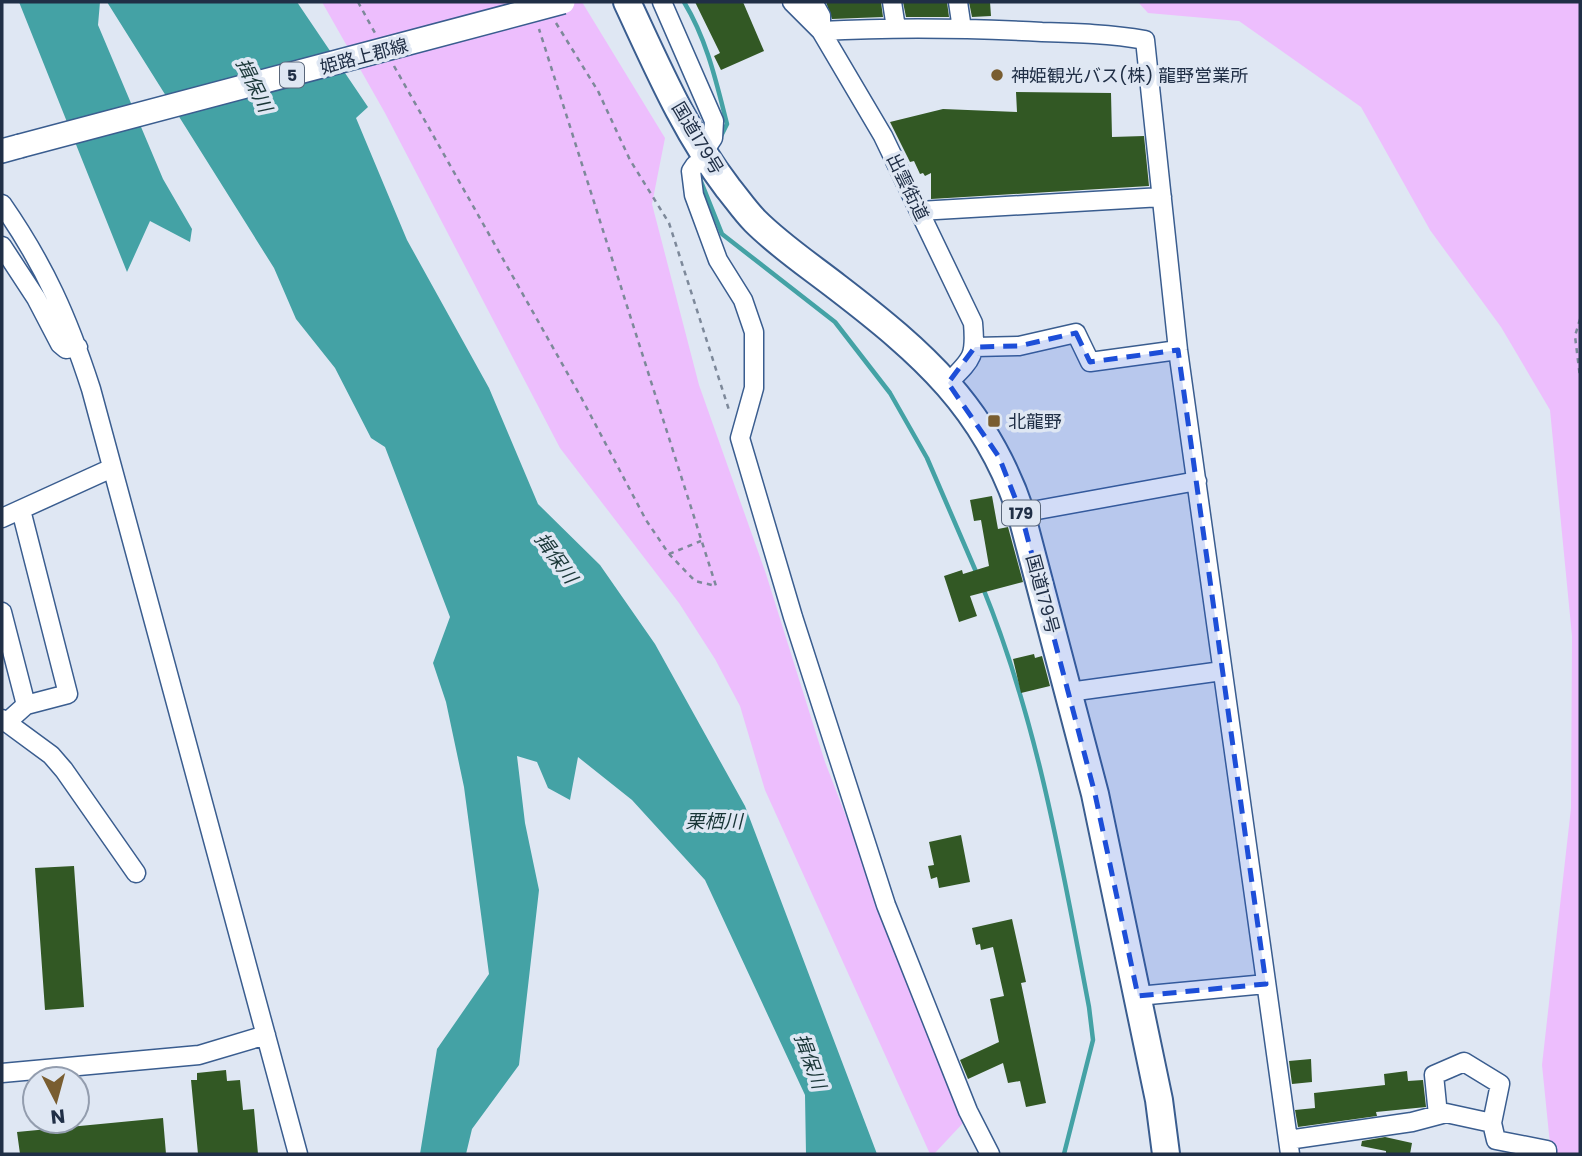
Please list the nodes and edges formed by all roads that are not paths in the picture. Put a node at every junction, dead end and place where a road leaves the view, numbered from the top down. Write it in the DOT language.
graph roads {
  1 [pos="627,2"];
  2 [pos="662,2"];
  3 [pos="792,2"];
  4 [pos="813,2"];
  5 [pos="892,2"];
  6 [pos="958,2"];
  7 [pos="557,7"];
  8 [pos="896,28"];
  9 [pos="962,29"];
  10 [pos="821,31"];
  11 [pos="709,144"];
  12 [pos="11,148"];
  13 [pos="695,165"];
  14 [pos="1162,197"];
  15 [pos="2,204"];
  16 [pos="919,211"];
  17 [pos="2,246"];
  18 [pos="78,347"];
  19 [pos="975,347"];
  20 [pos="1178,350"];
  21 [pos="948,383"];
  22 [pos="112,468"];
  23 [pos="1197,481"];
  24 [pos="21,510"];
  25 [pos="1021,513"];
  26 [pos="2,518"];
  27 [pos="2,612"];
  28 [pos="1222,671"];
  29 [pos="1069,692"];
  30 [pos="26,705"];
  31 [pos="4,721"];
  32 [pos="136,873"];
  33 [pos="1266,984"];
  34 [pos="1138,996"];
  35 [pos="267,1035"];
  36 [pos="2,1073"];
  37 [pos="1438,1115"];
  38 [pos="1492,1123"];
  39 [pos="1289,1147"];
  40 [pos="298,1154"];
  41 [pos="990,1154"];
  42 [pos="1166,1154"];
  43 [pos="1547,1154"];
  1 -- 21 [label="highway, 国道179号 / 179"];
  2 -- 11 [label="street"];
  3 -- 10 [label="street, 出雲街道"];
  4 -- 10 [label="street"];
  5 -- 8 [label="street"];
  6 -- 9 [label="street"];
  7 -- 12 [label="main road, 姫路上郡線 / 5, bridge"];
  8 -- 9 [label="street"];
  8 -- 10 [label="street"];
  9 -- 14 [label="street"];
  10 -- 16 [label="street, 出雲街道"];
  13 -- 41 [label="street"];
  14 -- 16 [label="street"];
  14 -- 20 [label="street"];
  15 -- 18 [label="street"];
  16 -- 19 [label="street, 出雲街道"];
  17 -- 18 [label="street"];
  18 -- 22 [label="street"];
  19 -- 20 [label="street"];
  19 -- 21 [label="street"];
  20 -- 23 [label="street"];
  21 -- 25 [label="highway, 国道179号 / 179"];
  22 -- 24 [label="street"];
  22 -- 35 [label="street"];
  23 -- 25 [label="street"];
  23 -- 28 [label="street"];
  24 -- 26 [label="street"];
  24 -- 30 [label="street"];
  25 -- 29 [label="highway, 国道179号 / 179"];
  27 -- 30 [label="street"];
  28 -- 29 [label="street"];
  28 -- 33 [label="street"];
  29 -- 34 [label="highway, 国道179号 / 179"];
  30 -- 31 [label="street"];
  31 -- 32 [label="street"];
  33 -- 34 [label="street"];
  33 -- 39 [label="street"];
  34 -- 42 [label="highway, 国道179号 / 179"];
  35 -- 36 [label="street"];
  35 -- 40 [label="street"];
  37 -- 38 [label="street"];
  37 -- 38 [label="street"];
  37 -- 39 [label="street"];
  38 -- 43 [label="street"];
}
